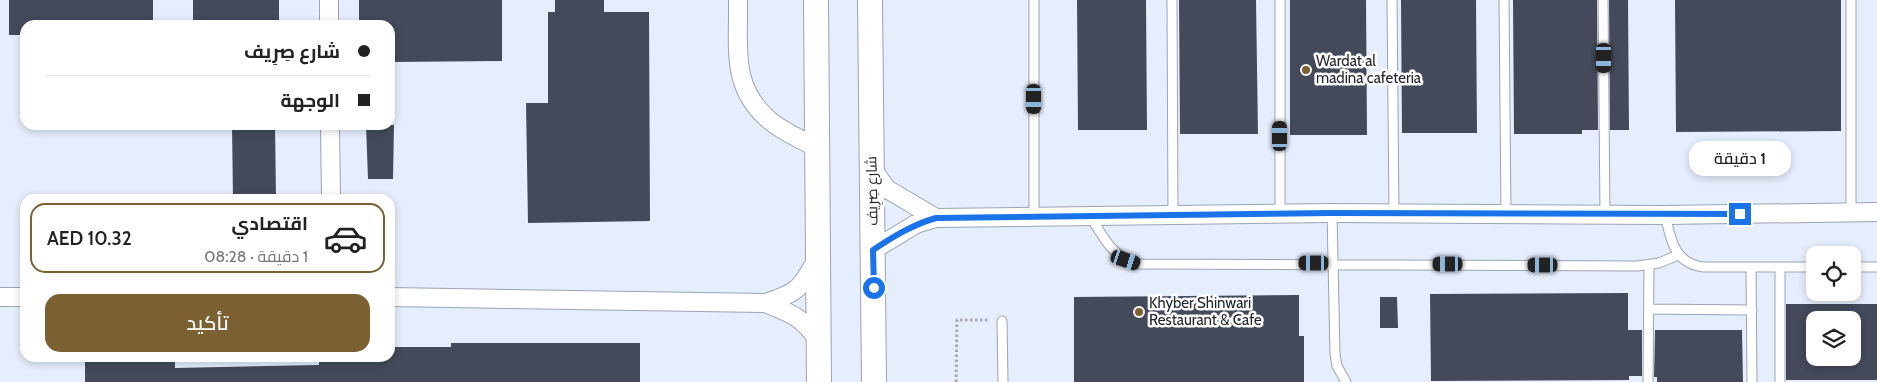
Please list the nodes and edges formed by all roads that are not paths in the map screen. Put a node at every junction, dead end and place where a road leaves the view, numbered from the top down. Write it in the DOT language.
graph roads {
  1 [pos="329,0"];
  2 [pos="738,0"];
  3 [pos="816,0"];
  4 [pos="870,0"];
  5 [pos="1034,0"];
  6 [pos="1172,0"];
  7 [pos="1280,0"];
  8 [pos="1392,0"];
  9 [pos="1504,0"];
  10 [pos="1604,0"];
  11 [pos="1851,0"];
  12 [pos="329,20"];
  13 [pos="330,130"];
  14 [pos="817,148"];
  15 [pos="872,169"];
  16 [pos="331,194"];
  17 [pos="1394,212"];
  18 [pos="1877,212"];
  19 [pos="1280,213"];
  20 [pos="1332,213"];
  21 [pos="1851,213"];
  22 [pos="1506,214"];
  23 [pos="1605,215"];
  24 [pos="1665,215"];
  25 [pos="1173,216"];
  26 [pos="1034,217"];
  27 [pos="1091,217"];
  28 [pos="936,218"];
  29 [pos="873,250"];
  30 [pos="1678,255"];
  31 [pos="818,256"];
  32 [pos="1333,263"];
  33 [pos="1649,265"];
  34 [pos="1877,266"];
  35 [pos="1751,267"];
  36 [pos="1780,267"];
  37 [pos="1806,267"];
  38 [pos="1861,267"];
  39 [pos="0,297"];
  40 [pos="20,297"];
  41 [pos="395,297"];
  42 [pos="765,303"];
  43 [pos="1649,309"];
  44 [pos="1752,310"];
  45 [pos="1002,321"];
  46 [pos="819,342"];
  47 [pos="819,382"];
  48 [pos="874,382"];
  49 [pos="1003,382"];
  50 [pos="1346,382"];
  51 [pos="1648,382"];
  52 [pos="1752,382"];
  53 [pos="1780,382"];
  1 -- 12 [label="street"];
  2 -- 14 [label="street"];
  3 -- 14 [label="main road"];
  4 -- 15 [label="main road, شارع صِرِيف"];
  5 -- 26 [label="lane"];
  6 -- 25 [label="lane"];
  7 -- 19 [label="lane"];
  8 -- 17 [label="lane"];
  9 -- 22 [label="lane"];
  10 -- 23 [label="lane"];
  11 -- 21 [label="lane"];
  13 -- 16 [label="street"];
  14 -- 31 [label="main road"];
  15 -- 28 [label="street"];
  15 -- 29 [label="main road, شارع صِرِيف"];
  17 -- 20 [label="street"];
  17 -- 22 [label="street"];
  18 -- 21 [label="street"];
  19 -- 20 [label="street"];
  19 -- 25 [label="street"];
  20 -- 32 [label="lane"];
  21 -- 24 [label="street"];
  22 -- 23 [label="street"];
  23 -- 24 [label="street"];
  24 -- 30 [label="lane"];
  25 -- 27 [label="street"];
  26 -- 27 [label="street"];
  26 -- 28 [label="street"];
  27 -- 32 [label="lane"];
  28 -- 29 [label="street"];
  29 -- 48 [label="main road, شارع صِرِيف"];
  30 -- 33 [label="lane"];
  30 -- 35 [label="lane"];
  31 -- 42 [label="street"];
  31 -- 46 [label="main road"];
  32 -- 33 [label="lane"];
  32 -- 50 [label="lane"];
  33 -- 43 [label="lane"];
  34 -- 38 [label="lane"];
  35 -- 36 [label="lane"];
  35 -- 44 [label="lane"];
  36 -- 37 [label="lane"];
  36 -- 53 [label="lane"];
  39 -- 40 [label="street"];
  41 -- 42 [label="street"];
  42 -- 46 [label="street"];
  43 -- 44 [label="lane"];
  43 -- 51 [label="lane"];
  44 -- 52 [label="lane"];
  45 -- 49 [label="lane"];
  46 -- 47 [label="main road"];
}
